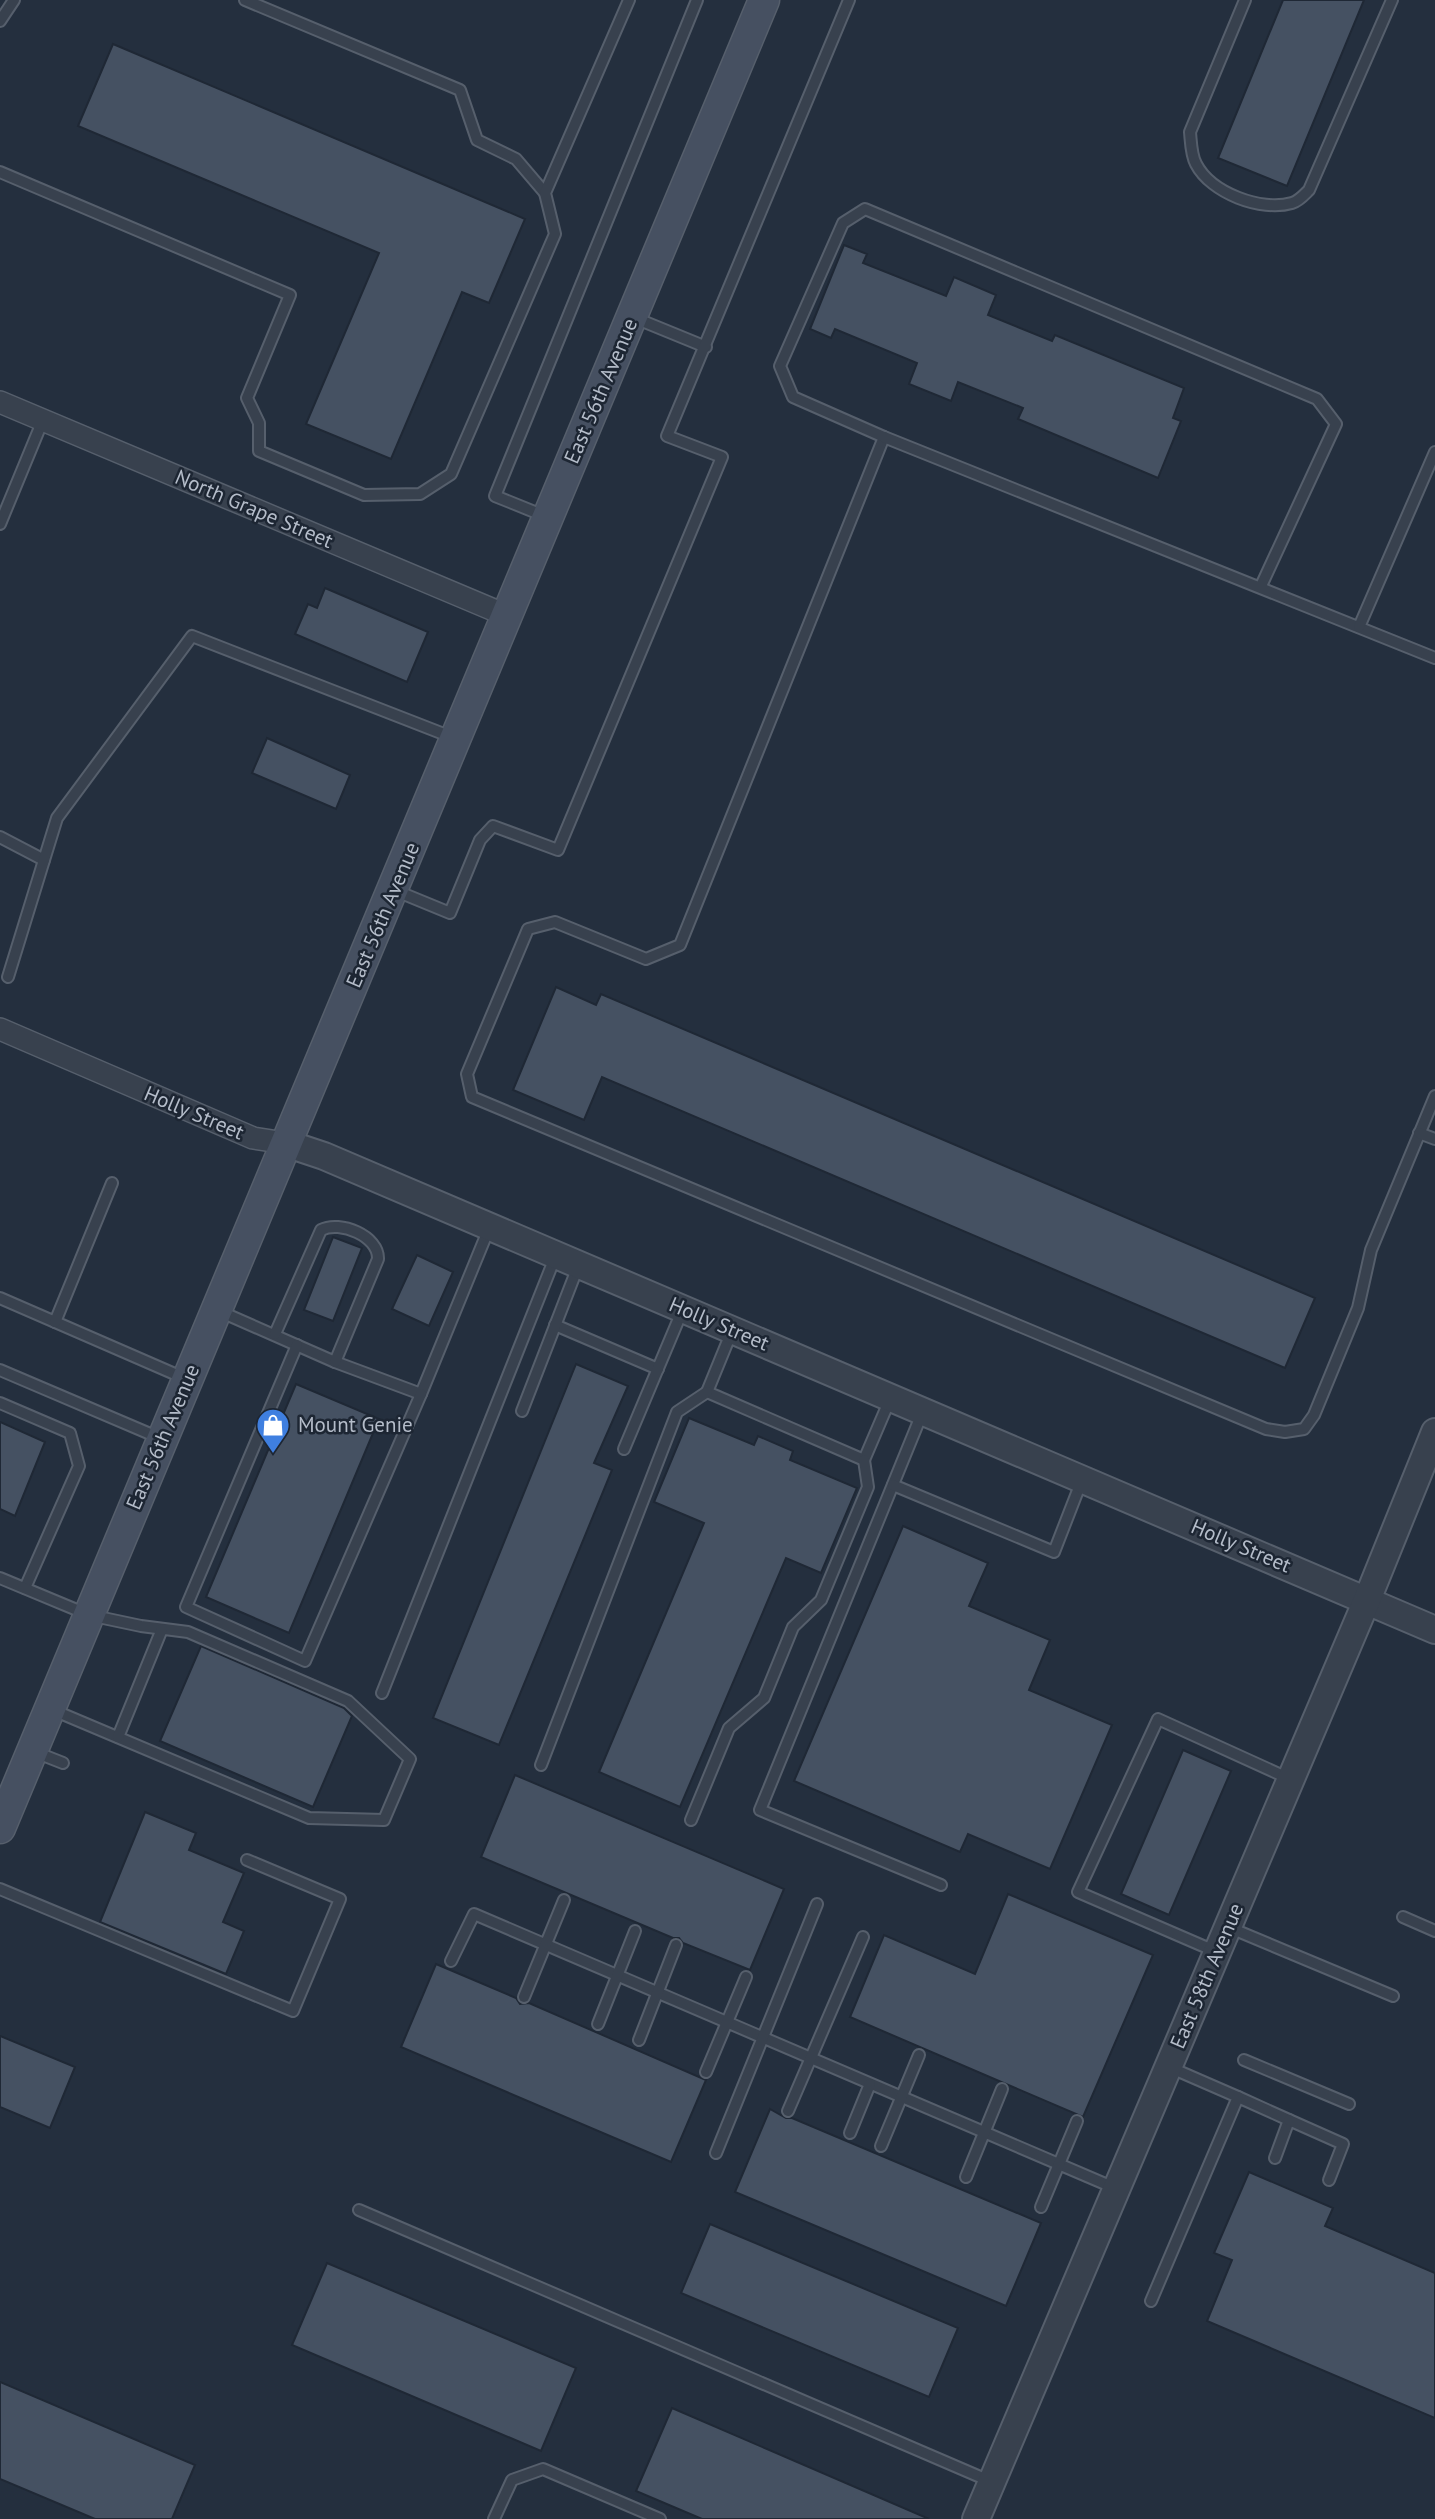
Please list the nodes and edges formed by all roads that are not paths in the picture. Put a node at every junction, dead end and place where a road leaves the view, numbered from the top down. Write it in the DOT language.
graph roads {
  1 [pos="15,0"];
  2 [pos="245,0"];
  3 [pos="629,0"];
  4 [pos="697,0"];
  5 [pos="764,0"];
  6 [pos="849,0"];
  7 [pos="1245,0"];
  8 [pos="1392,0"];
  9 [pos="0,21"];
  10 [pos="0,172"];
  11 [pos="545,193"];
  12 [pos="632,316"];
  13 [pos="706,347"];
  14 [pos="0,402"];
  15 [pos="43,419"];
  16 [pos="884,437"];
  17 [pos="1435,452"];
  18 [pos="548,518"];
  19 [pos="0,524"];
  20 [pos="1261,586"];
  21 [pos="508,616"];
  22 [pos="1359,627"];
  23 [pos="1435,658"];
  24 [pos="456,739"];
  25 [pos="0,837"];
  26 [pos="44,860"];
  27 [pos="394,890"];
  28 [pos="8,977"];
  29 [pos="0,1029"];
  30 [pos="1435,1096"];
  31 [pos="1419,1133"];
  32 [pos="1435,1139"];
  33 [pos="285,1143"];
  34 [pos="112,1183"];
  35 [pos="489,1226"];
  36 [pos="568,1259"];
  37 [pos="0,1298"];
  38 [pos="683,1309"];
  39 [pos="216,1310"];
  40 [pos="55,1322"];
  41 [pos="555,1325"];
  42 [pos="733,1330"];
  43 [pos="275,1334"];
  44 [pos="297,1345"];
  45 [pos="335,1362"];
  46 [pos="657,1369"];
  47 [pos="0,1370"];
  48 [pos="187,1379"];
  49 [pos="707,1392"];
  50 [pos="421,1394"];
  51 [pos="891,1397"];
  52 [pos="0,1403"];
  53 [pos="522,1411"];
  54 [pos="923,1411"];
  55 [pos="1435,1432"];
  56 [pos="162,1439"];
  57 [pos="624,1449"];
  58 [pos="864,1460"];
  59 [pos="1083,1479"];
  60 [pos="893,1485"];
  61 [pos="0,1578"];
  62 [pos="25,1588"];
  63 [pos="1367,1600"];
  64 [pos="89,1615"];
  65 [pos="162,1629"];
  66 [pos="1435,1630"];
  67 [pos="382,1693"];
  68 [pos="50,1709"];
  69 [pos="118,1737"];
  70 [pos="32,1751"];
  71 [pos="63,1763"];
  72 [pos="541,1765"];
  73 [pos="1291,1779"];
  74 [pos="691,1820"];
  75 [pos="0,1828"];
  76 [pos="247,1860"];
  77 [pos="941,1885"];
  78 [pos="0,1889"];
  79 [pos="564,1900"];
  80 [pos="817,1904"];
  81 [pos="1404,1917"];
  82 [pos="1228,1927"];
  83 [pos="635,1931"];
  84 [pos="1435,1931"];
  85 [pos="863,1937"];
  86 [pos="546,1944"];
  87 [pos="676,1945"];
  88 [pos="1217,1952"];
  89 [pos="451,1961"];
  90 [pos="616,1975"];
  91 [pos="746,1977"];
  92 [pos="657,1992"];
  93 [pos="1394,1996"];
  94 [pos="524,1997"];
  95 [pos="727,2022"];
  96 [pos="598,2024"];
  97 [pos="764,2038"];
  98 [pos="639,2040"];
  99 [pos="919,2055"];
  100 [pos="810,2058"];
  101 [pos="1244,2060"];
  102 [pos="1169,2067"];
  103 [pos="706,2072"];
  104 [pos="870,2084"];
  105 [pos="1002,2089"];
  106 [pos="901,2097"];
  107 [pos="1238,2097"];
  108 [pos="1349,2104"];
  109 [pos="788,2111"];
  110 [pos="1289,2120"];
  111 [pos="1077,2121"];
  112 [pos="849,2133"];
  113 [pos="984,2133"];
  114 [pos="881,2147"];
  115 [pos="716,2153"];
  116 [pos="1275,2158"];
  117 [pos="1058,2164"];
  118 [pos="966,2178"];
  119 [pos="1329,2180"];
  120 [pos="1116,2189"];
  121 [pos="1041,2207"];
  122 [pos="359,2210"];
  123 [pos="1151,2301"];
  124 [pos="992,2482"];
  125 [pos="494,2519"];
  126 [pos="660,2519"];
  127 [pos="976,2519"];
  1 -- 9 [label="lane"];
  2 -- 11 [label="lane"];
  3 -- 11 [label="lane"];
  4 -- 18 [label="lane"];
  5 -- 12 [label="main road, East 56th Avenue"];
  6 -- 13 [label="lane"];
  7 -- 8 [label="lane"];
  10 -- 11 [label="lane"];
  12 -- 13 [label="lane"];
  12 -- 18 [label="main road, East 56th Avenue"];
  13 -- 27 [label="lane"];
  14 -- 15 [label="street, North Grape Street"];
  15 -- 19 [label="lane"];
  15 -- 21 [label="street, North Grape Street"];
  16 -- 20 [label="lane"];
  16 -- 20 [label="lane"];
  16 -- 31 [label="lane"];
  17 -- 22 [label="lane"];
  18 -- 21 [label="main road, East 56th Avenue"];
  20 -- 22 [label="lane"];
  21 -- 24 [label="main road, East 56th Avenue"];
  22 -- 23 [label="lane"];
  24 -- 26 [label="lane"];
  24 -- 27 [label="main road, East 56th Avenue"];
  25 -- 26 [label="lane"];
  26 -- 28 [label="lane"];
  27 -- 33 [label="main road, East 56th Avenue"];
  29 -- 33 [label="street, Holly Street"];
  30 -- 31 [label="lane"];
  31 -- 32 [label="lane"];
  33 -- 35 [label="street, Holly Street"];
  33 -- 39 [label="main road, East 56th Avenue"];
  34 -- 40 [label="lane"];
  35 -- 36 [label="street, Holly Street"];
  35 -- 50 [label="lane"];
  36 -- 38 [label="street, Holly Street"];
  36 -- 41 [label="lane"];
  36 -- 67 [label="lane"];
  37 -- 40 [label="lane"];
  38 -- 42 [label="street, Holly Street"];
  38 -- 46 [label="lane"];
  39 -- 43 [label="lane"];
  39 -- 48 [label="main road, East 56th Avenue"];
  40 -- 48 [label="lane"];
  41 -- 46 [label="lane"];
  41 -- 53 [label="lane"];
  42 -- 49 [label="lane"];
  42 -- 51 [label="street, Holly Street"];
  43 -- 44 [label="lane"];
  43 -- 45 [label="lane"];
  44 -- 45 [label="lane"];
  44 -- 50 [label="lane"];
  45 -- 50 [label="lane"];
  46 -- 57 [label="lane"];
  47 -- 56 [label="lane"];
  48 -- 56 [label="main road, East 56th Avenue"];
  49 -- 58 [label="lane"];
  49 -- 72 [label="lane"];
  51 -- 54 [label="street, Holly Street"];
  51 -- 58 [label="lane"];
  52 -- 62 [label="lane"];
  54 -- 59 [label="street, Holly Street"];
  54 -- 60 [label="lane"];
  55 -- 63 [label="street, East 58th Avenue"];
  56 -- 64 [label="main road, East 56th Avenue"];
  58 -- 74 [label="lane"];
  59 -- 60 [label="lane"];
  59 -- 63 [label="street, Holly Street"];
  60 -- 77 [label="lane"];
  61 -- 62 [label="lane"];
  62 -- 64 [label="lane"];
  63 -- 66 [label="street, Holly Street"];
  63 -- 73 [label="street, East 58th Avenue"];
  64 -- 65 [label="lane"];
  64 -- 68 [label="main road, East 56th Avenue"];
  65 -- 69 [label="lane"];
  65 -- 69 [label="lane"];
  68 -- 69 [label="lane"];
  68 -- 70 [label="main road, East 56th Avenue"];
  70 -- 71 [label="lane"];
  70 -- 75 [label="main road, East 56th Avenue"];
  73 -- 82 [label="street, East 58th Avenue"];
  73 -- 88 [label="lane"];
  76 -- 78 [label="lane"];
  79 -- 86 [label="lane"];
  80 -- 97 [label="lane"];
  81 -- 84 [label="lane"];
  82 -- 88 [label="street, East 58th Avenue"];
  82 -- 93 [label="lane"];
  83 -- 90 [label="lane"];
  85 -- 100 [label="lane"];
  86 -- 89 [label="lane"];
  86 -- 90 [label="lane"];
  86 -- 94 [label="lane"];
  87 -- 92 [label="lane"];
  88 -- 102 [label="street, East 58th Avenue"];
  90 -- 92 [label="lane"];
  90 -- 96 [label="lane"];
  91 -- 95 [label="lane"];
  92 -- 95 [label="lane"];
  92 -- 98 [label="lane"];
  95 -- 97 [label="lane"];
  95 -- 103 [label="lane"];
  97 -- 100 [label="lane"];
  97 -- 115 [label="lane"];
  99 -- 106 [label="lane"];
  100 -- 104 [label="lane"];
  100 -- 109 [label="lane"];
  101 -- 108 [label="lane"];
  102 -- 107 [label="lane"];
  102 -- 120 [label="street, East 58th Avenue"];
  104 -- 106 [label="lane"];
  104 -- 112 [label="lane"];
  105 -- 113 [label="lane"];
  106 -- 113 [label="lane"];
  106 -- 114 [label="lane"];
  107 -- 110 [label="lane"];
  107 -- 123 [label="lane"];
  110 -- 116 [label="lane"];
  110 -- 119 [label="lane"];
  111 -- 117 [label="lane"];
  113 -- 117 [label="lane"];
  113 -- 118 [label="lane"];
  117 -- 120 [label="lane"];
  117 -- 121 [label="lane"];
  120 -- 124 [label="street, East 58th Avenue"];
  122 -- 124 [label="lane"];
  124 -- 127 [label="street, East 58th Avenue"];
  125 -- 126 [label="lane"];
}
